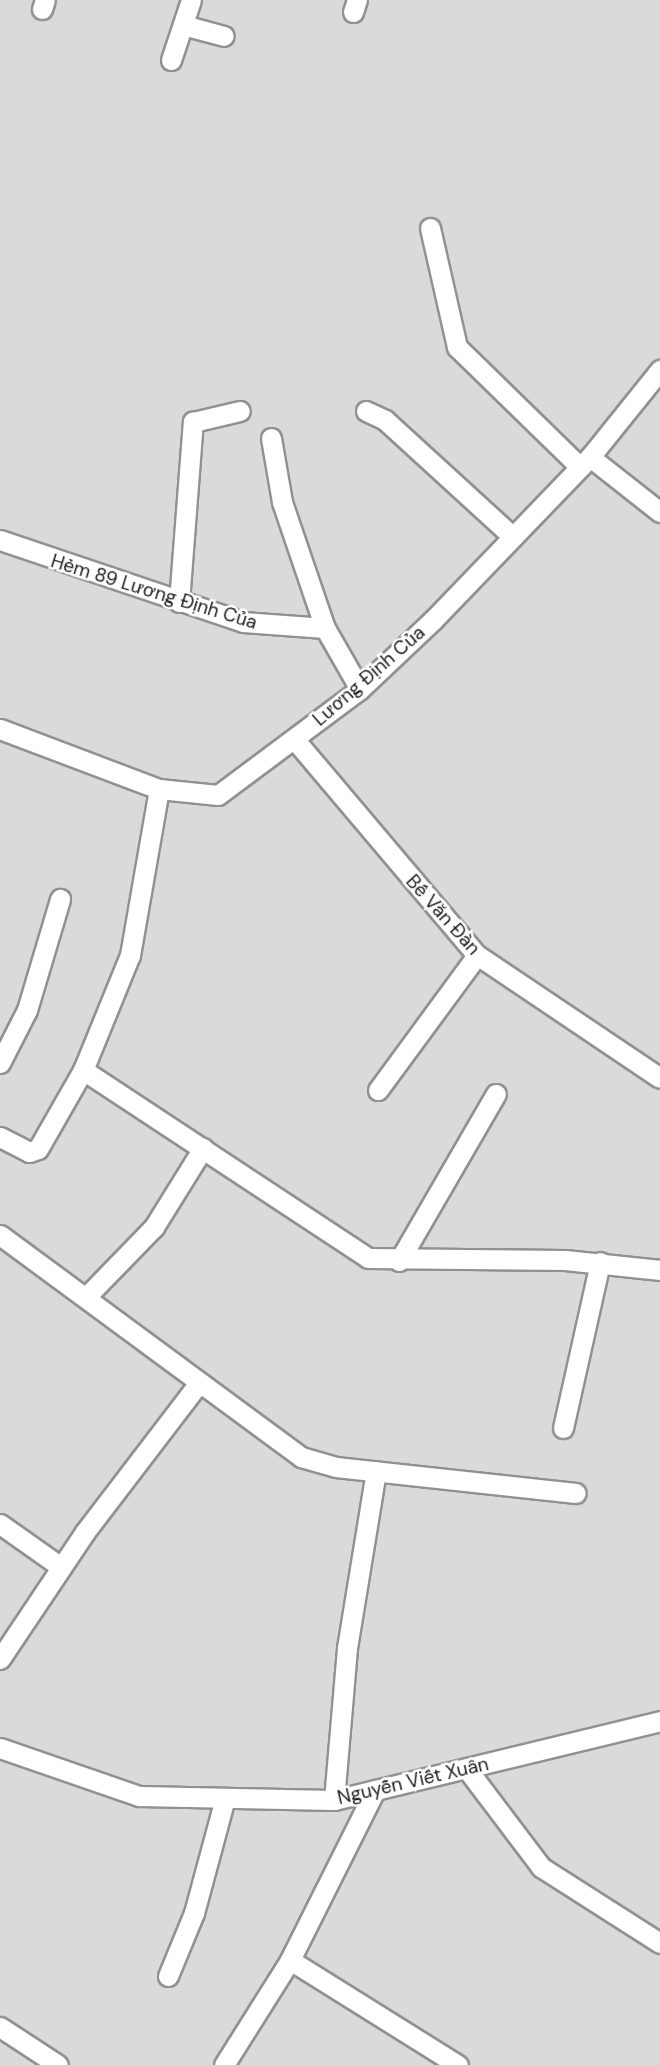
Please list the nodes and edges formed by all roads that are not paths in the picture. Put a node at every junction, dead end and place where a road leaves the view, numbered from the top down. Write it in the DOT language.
graph roads {
  1 [pos="191,0"];
  2 [pos="183,25"];
  3 [pos="224,36"];
  4 [pos="171,60"];
  5 [pos="430,228"];
  6 [pos="660,370"];
  7 [pos="240,411"];
  8 [pos="366,411"];
  9 [pos="271,438"];
  10 [pos="585,462"];
  11 [pos="660,512"];
  12 [pos="513,537"];
  13 [pos="0,540"];
  14 [pos="180,602"];
  15 [pos="325,628"];
  16 [pos="360,689"];
  17 [pos="0,729"];
  18 [pos="295,740"];
  19 [pos="159,789"];
  20 [pos="60,899"];
  21 [pos="477,954"];
  22 [pos="0,1063"];
  23 [pos="83,1070"];
  24 [pos="660,1078"];
  25 [pos="378,1090"];
  26 [pos="496,1094"];
  27 [pos="0,1137"];
  28 [pos="202,1149"];
  29 [pos="0,1235"];
  30 [pos="399,1261"];
  31 [pos="600,1262"];
  32 [pos="660,1270"];
  33 [pos="86,1297"];
  34 [pos="199,1383"];
  35 [pos="563,1428"];
  36 [pos="376,1471"];
  37 [pos="576,1493"];
  38 [pos="0,1524"];
  39 [pos="61,1567"];
  40 [pos="0,1660"];
  41 [pos="660,1721"];
  42 [pos="0,1748"];
  43 [pos="467,1769"];
  44 [pos="375,1790"];
  45 [pos="225,1798"];
  46 [pos="334,1800"];
  47 [pos="660,1943"];
  48 [pos="290,1960"];
  49 [pos="168,1976"];
  50 [pos="0,2027"];
  51 [pos="58,2065"];
  52 [pos="224,2065"];
  53 [pos="458,2065"];
  1 -- 2 [label="street"];
  2 -- 3 [label="street"];
  2 -- 4 [label="street"];
  5 -- 10 [label="street"];
  6 -- 10 [label="street, Lương Định Của"];
  7 -- 14 [label="street"];
  8 -- 12 [label="street"];
  9 -- 15 [label="street"];
  10 -- 11 [label="street"];
  10 -- 12 [label="street, Lương Định Của"];
  12 -- 16 [label="street, Lương Định Của"];
  13 -- 14 [label="street, Hẻm 89 Lương Định Của"];
  14 -- 15 [label="street, Hẻm 89 Lương Định Của"];
  15 -- 16 [label="street"];
  16 -- 18 [label="street, Lương Định Của"];
  17 -- 19 [label="street, Lương Định Của"];
  18 -- 19 [label="street, Lương Định Của"];
  18 -- 21 [label="street, Bế Văn Đàn"];
  19 -- 23 [label="street"];
  20 -- 22 [label="street"];
  21 -- 24 [label="street, Bế Văn Đàn"];
  21 -- 25 [label="street"];
  23 -- 27 [label="street"];
  23 -- 28 [label="street"];
  26 -- 30 [label="street"];
  28 -- 30 [label="street"];
  28 -- 33 [label="street"];
  29 -- 33 [label="street"];
  30 -- 31 [label="street"];
  31 -- 32 [label="street"];
  31 -- 35 [label="street"];
  33 -- 34 [label="street"];
  34 -- 36 [label="street"];
  34 -- 39 [label="street"];
  36 -- 37 [label="street"];
  36 -- 46 [label="street"];
  38 -- 39 [label="street"];
  39 -- 40 [label="street"];
  41 -- 43 [label="street, Nguyễn Viết Xuân"];
  42 -- 45 [label="street, Nguyễn Viết Xuân"];
  43 -- 44 [label="street, Nguyễn Viết Xuân"];
  43 -- 47 [label="street"];
  44 -- 46 [label="street, Nguyễn Viết Xuân"];
  44 -- 48 [label="street"];
  45 -- 46 [label="street, Nguyễn Viết Xuân"];
  45 -- 49 [label="street"];
  48 -- 52 [label="street"];
  48 -- 53 [label="street"];
  50 -- 51 [label="street"];
}
